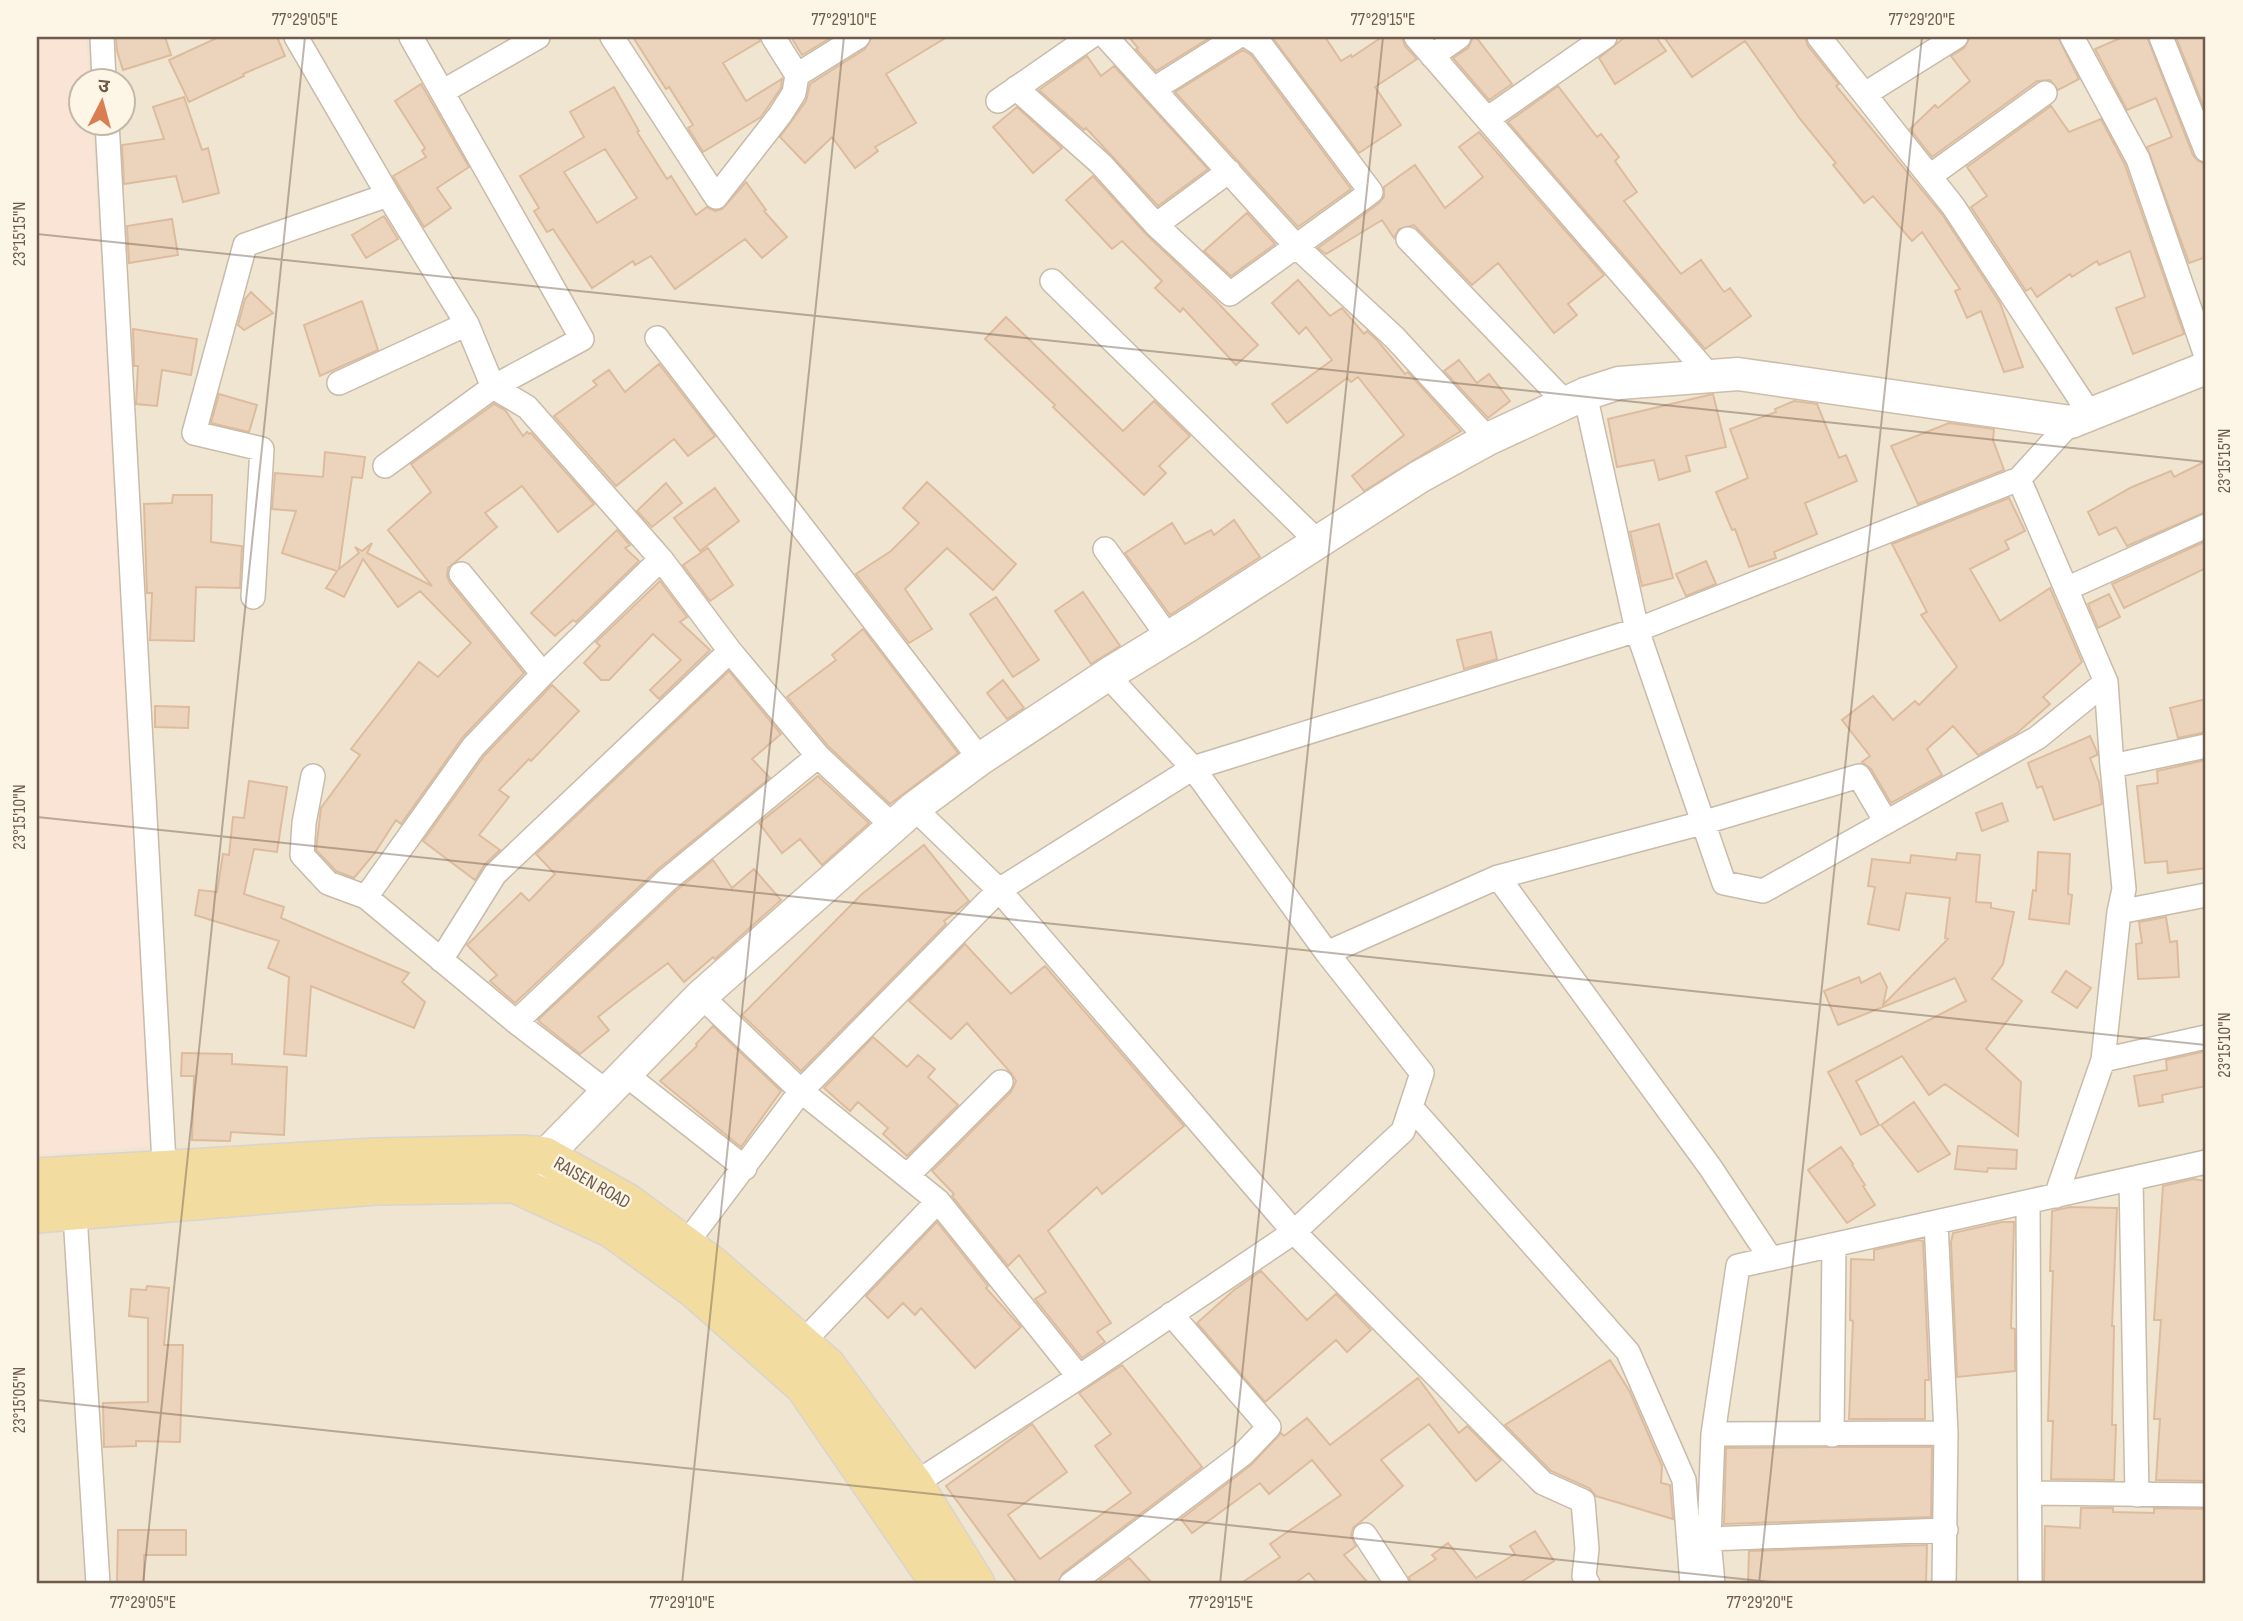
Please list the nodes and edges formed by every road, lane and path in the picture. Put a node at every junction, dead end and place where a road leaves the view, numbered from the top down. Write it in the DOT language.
graph roads {
  1 [pos="102,37"];
  2 [pos="296,37"];
  3 [pos="411,37"];
  4 [pos="538,37"];
  5 [pos="612,37"];
  6 [pos="774,37"];
  7 [pos="858,37"];
  8 [pos="1107,37"];
  9 [pos="1237,37"];
  10 [pos="1249,37"];
  11 [pos="1416,37"];
  12 [pos="1459,37"];
  13 [pos="1605,37"];
  14 [pos="1819,37"];
  15 [pos="1956,37"];
  16 [pos="2072,37"];
  17 [pos="2161,37"];
  18 [pos="1082,39"];
  19 [pos="1432,56"];
  20 [pos="103,66"];
  21 [pos="797,75"];
  22 [pos="1154,89"];
  23 [pos="442,92"];
  24 [pos="2045,93"];
  25 [pos="1865,94"];
  26 [pos="1487,119"];
  27 [pos="108,136"];
  28 [pos="2206,150"];
  29 [pos="1229,172"];
  30 [pos="1930,176"];
  31 [pos="388,195"];
  32 [pos="1156,225"];
  33 [pos="1408,239"];
  34 [pos="1297,247"];
  35 [pos="1052,281"];
  36 [pos="467,324"];
  37 [pos="657,338"];
  38 [pos="2204,371"];
  39 [pos="1709,375"];
  40 [pos="340,383"];
  41 [pos="493,387"];
  42 [pos="1576,399"];
  43 [pos="2080,418"];
  44 [pos="1488,439"];
  45 [pos="385,466"];
  46 [pos="2020,479"];
  47 [pos="2206,526"];
  48 [pos="1318,542"];
  49 [pos="1105,548"];
  50 [pos="661,559"];
  51 [pos="461,574"];
  52 [pos="2066,589"];
  53 [pos="253,597"];
  54 [pos="1637,630"];
  55 [pos="1169,638"];
  56 [pos="730,651"];
  57 [pos="543,674"];
  58 [pos="1107,675"];
  59 [pos="2106,682"];
  60 [pos="2206,746"];
  61 [pos="818,756"];
  62 [pos="981,759"];
  63 [pos="2112,766"];
  64 [pos="1193,768"];
  65 [pos="313,776"];
  66 [pos="904,817"];
  67 [pos="1886,822"];
  68 [pos="1702,823"];
  69 [pos="1499,877"];
  70 [pos="999,890"];
  71 [pos="2206,895"];
  72 [pos="366,897"];
  73 [pos="2119,912"];
  74 [pos="1327,953"];
  75 [pos="441,960"];
  76 [pos="701,996"];
  77 [pos="516,1023"];
  78 [pos="2206,1038"];
  79 [pos="2103,1060"];
  80 [pos="1001,1082"];
  81 [pos="616,1083"];
  82 [pos="801,1091"];
  83 [pos="1411,1107"];
  84 [pos="545,1156"];
  85 [pos="2206,1163"];
  86 [pos="745,1168"];
  87 [pos="908,1175"];
  88 [pos="2131,1179"];
  89 [pos="165,1185"];
  90 [pos="61,1187"];
  91 [pos="524,1188"];
  92 [pos="2056,1196"];
  93 [pos="938,1201"];
  94 [pos="2028,1202"];
  95 [pos="37,1214"];
  96 [pos="1936,1222"];
  97 [pos="1294,1232"];
  98 [pos="685,1245"];
  99 [pos="1834,1245"];
  100 [pos="1771,1259"];
  101 [pos="1171,1314"];
  102 [pos="802,1344"];
  103 [pos="1079,1377"];
  104 [pos="1946,1433"];
  105 [pos="1713,1434"];
  106 [pos="1832,1435"];
  107 [pos="2031,1493"];
  108 [pos="900,1494"];
  109 [pos="2137,1495"];
  110 [pos="2206,1495"];
  111 [pos="1945,1530"];
  112 [pos="1365,1535"];
  113 [pos="1709,1539"];
  114 [pos="98,1584"];
  115 [pos="940,1584"];
  116 [pos="976,1584"];
  117 [pos="1071,1584"];
  118 [pos="1397,1584"];
  119 [pos="1588,1584"];
  120 [pos="1692,1584"];
  121 [pos="1713,1584"];
  122 [pos="1944,1584"];
  123 [pos="2030,1584"];
  1 -- 20 [label="street"];
  2 -- 31 [label="street"];
  3 -- 23 [label="street"];
  4 -- 23 [label="street"];
  5 -- 21 [label="street"];
  6 -- 21 [label="street"];
  7 -- 21 [label="street"];
  8 -- 22 [label="street"];
  9 -- 22 [label="street"];
  10 -- 34 [label="street"];
  11 -- 19 [label="street"];
  12 -- 19 [label="street"];
  13 -- 26 [label="street"];
  14 -- 25 [label="street"];
  15 -- 25 [label="street"];
  16 -- 38 [label="street"];
  17 -- 28 [label="street"];
  18 -- 32 [label="street"];
  19 -- 26 [label="street"];
  22 -- 29 [label="street"];
  23 -- 41 [label="street"];
  24 -- 30 [label="street"];
  25 -- 30 [label="street"];
  26 -- 39 [label="street"];
  27 -- 89 [label="street"];
  29 -- 32 [label="street"];
  29 -- 34 [label="street"];
  30 -- 43 [label="street"];
  31 -- 36 [label="street"];
  31 -- 53 [label="street"];
  32 -- 34 [label="street"];
  33 -- 42 [label="street"];
  34 -- 44 [label="street"];
  35 -- 48 [label="street"];
  36 -- 40 [label="street"];
  36 -- 41 [label="street"];
  37 -- 62 [label="street"];
  38 -- 43 [label="street"];
  39 -- 42 [label="street"];
  39 -- 43 [label="street"];
  41 -- 45 [label="street"];
  41 -- 50 [label="street"];
  42 -- 44 [label="street"];
  42 -- 54 [label="street"];
  43 -- 46 [label="street"];
  44 -- 48 [label="street"];
  46 -- 52 [label="street"];
  46 -- 54 [label="street"];
  47 -- 52 [label="street"];
  48 -- 55 [label="street"];
  49 -- 55 [label="street"];
  50 -- 56 [label="street"];
  50 -- 57 [label="street"];
  51 -- 57 [label="street"];
  52 -- 59 [label="street"];
  54 -- 64 [label="street"];
  54 -- 68 [label="street"];
  55 -- 58 [label="street"];
  56 -- 61 [label="street"];
  56 -- 75 [label="street"];
  57 -- 72 [label="street"];
  58 -- 62 [label="street"];
  58 -- 64 [label="street"];
  59 -- 63 [label="street"];
  59 -- 67 [label="street"];
  60 -- 63 [label="street"];
  61 -- 66 [label="street"];
  61 -- 77 [label="street"];
  62 -- 66 [label="street"];
  63 -- 73 [label="street"];
  64 -- 70 [label="street"];
  64 -- 74 [label="street"];
  65 -- 72 [label="street"];
  66 -- 70 [label="street"];
  66 -- 76 [label="street"];
  67 -- 68 [label="street"];
  67 -- 68 [label="street"];
  68 -- 69 [label="street"];
  69 -- 74 [label="street"];
  69 -- 100 [label="street"];
  70 -- 82 [label="street"];
  70 -- 97 [label="street"];
  71 -- 73 [label="street"];
  72 -- 75 [label="street"];
  73 -- 79 [label="street"];
  74 -- 83 [label="street"];
  75 -- 77 [label="street"];
  76 -- 81 [label="street"];
  76 -- 82 [label="street"];
  77 -- 81 [label="street"];
  78 -- 79 [label="street"];
  79 -- 92 [label="street"];
  80 -- 87 [label="street"];
  81 -- 84 [label="street"];
  81 -- 86 [label="street"];
  82 -- 86 [label="street"];
  82 -- 87 [label="street"];
  83 -- 97 [label="street"];
  83 -- 120 [label="street"];
  84 -- 89 [label="main road, RAISEN ROAD"];
  84 -- 91 [label="street"];
  84 -- 98 [label="main road, RAISEN ROAD"];
  85 -- 88 [label="street"];
  86 -- 98 [label="street"];
  87 -- 93 [label="street"];
  88 -- 92 [label="street"];
  88 -- 109 [label="street"];
  89 -- 90 [label="main road, RAISEN ROAD"];
  89 -- 91 [label="main road, RAISEN ROAD"];
  90 -- 95 [label="main road, RAISEN ROAD"];
  90 -- 114 [label="street"];
  91 -- 108 [label="main road, RAISEN ROAD"];
  92 -- 94 [label="street"];
  93 -- 102 [label="street"];
  93 -- 103 [label="street"];
  94 -- 96 [label="street"];
  94 -- 107 [label="street"];
  96 -- 99 [label="street"];
  96 -- 104 [label="street"];
  97 -- 101 [label="street"];
  97 -- 119 [label="street"];
  98 -- 102 [label="main road, RAISEN ROAD"];
  99 -- 100 [label="street"];
  99 -- 106 [label="street"];
  100 -- 105 [label="street"];
  101 -- 103 [label="street"];
  101 -- 117 [label="street"];
  102 -- 108 [label="main road, RAISEN ROAD"];
  103 -- 108 [label="street"];
  104 -- 106 [label="street"];
  104 -- 111 [label="street"];
  105 -- 106 [label="street"];
  105 -- 113 [label="street"];
  107 -- 109 [label="street"];
  107 -- 123 [label="street"];
  108 -- 115 [label="main road, RAISEN ROAD"];
  108 -- 116 [label="main road, RAISEN ROAD"];
  109 -- 110 [label="street"];
  111 -- 113 [label="street"];
  111 -- 122 [label="street"];
  112 -- 118 [label="street"];
  113 -- 121 [label="street"];
}
